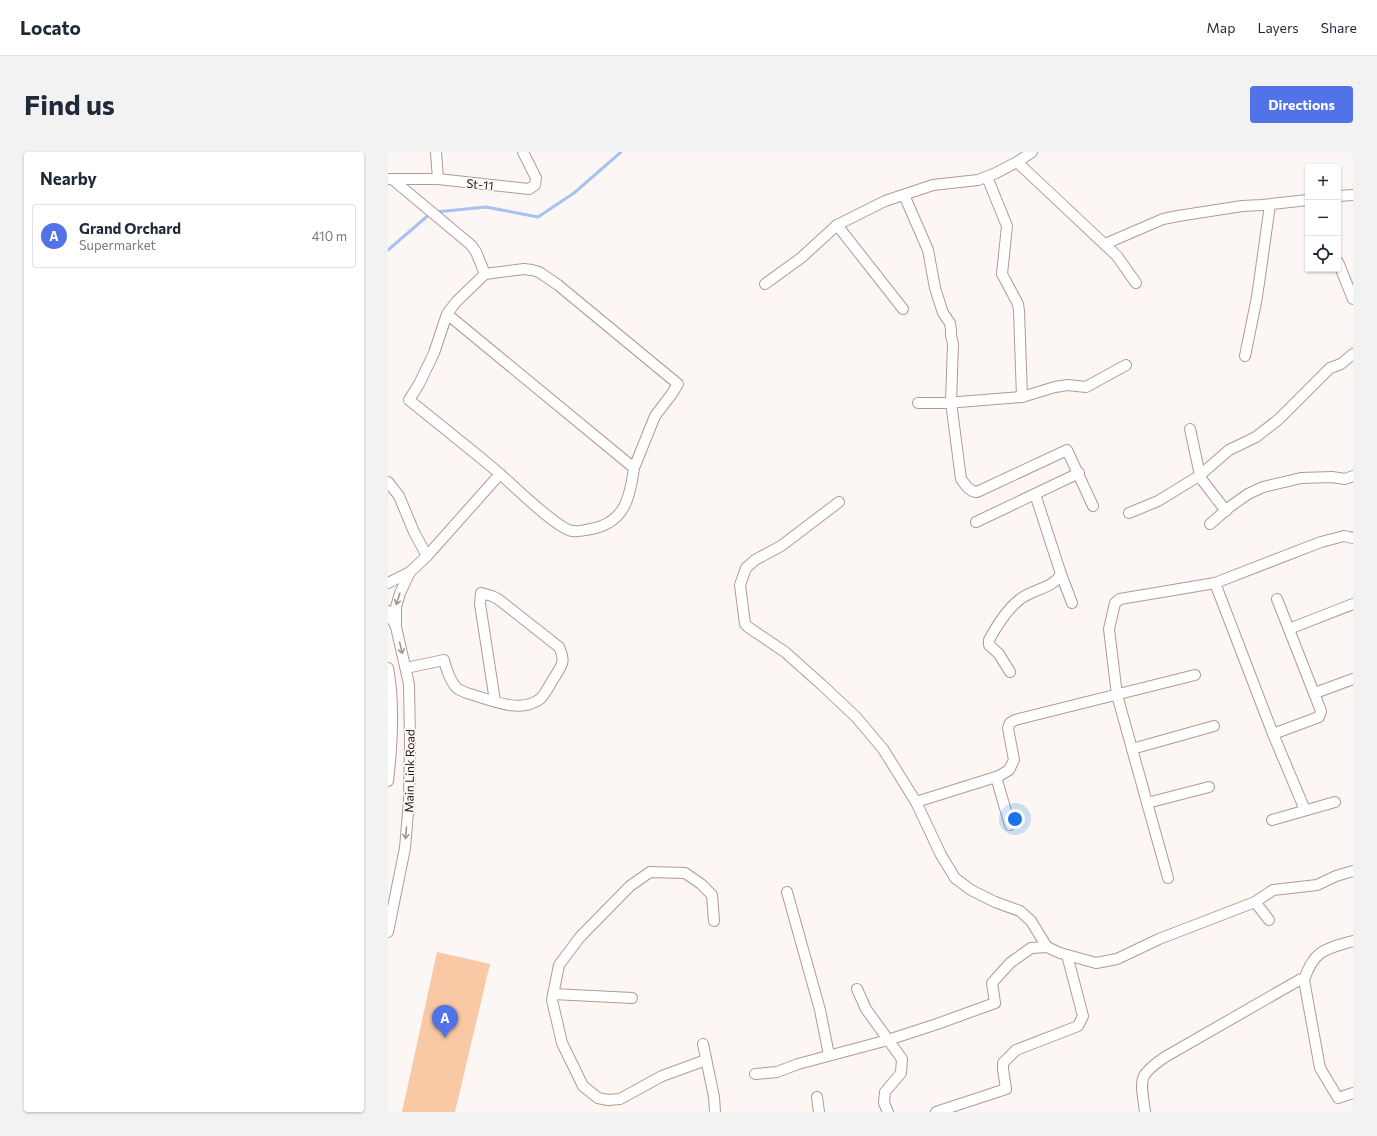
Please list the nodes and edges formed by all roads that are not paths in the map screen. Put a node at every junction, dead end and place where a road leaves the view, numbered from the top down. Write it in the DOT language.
graph roads {
  1 [pos="436,152"];
  2 [pos="523,152"];
  3 [pos="1032,152"];
  4 [pos="1017,162"];
  5 [pos="987,177"];
  6 [pos="390,179"];
  7 [pos="438,179"];
  8 [pos="904,195"];
  9 [pos="1353,195"];
  10 [pos="1341,196"];
  11 [pos="1305,200"];
  12 [pos="1270,204"];
  13 [pos="837,226"];
  14 [pos="1105,244"];
  15 [pos="1341,269"];
  16 [pos="485,274"];
  17 [pos="1136,283"];
  18 [pos="765,284"];
  19 [pos="1353,299"];
  20 [pos="903,310"];
  21 [pos="448,314"];
  22 [pos="1353,354"];
  23 [pos="1245,356"];
  24 [pos="1126,365"];
  25 [pos="1022,397"];
  26 [pos="951,402"];
  27 [pos="918,403"];
  28 [pos="1190,429"];
  29 [pos="634,468"];
  30 [pos="1079,473"];
  31 [pos="500,474"];
  32 [pos="1199,475"];
  33 [pos="1353,476"];
  34 [pos="388,482"];
  35 [pos="1035,494"];
  36 [pos="839,502"];
  37 [pos="1093,506"];
  38 [pos="1226,511"];
  39 [pos="1129,513"];
  40 [pos="976,522"];
  41 [pos="1210,524"];
  42 [pos="1353,538"];
  43 [pos="427,556"];
  44 [pos="410,572"];
  45 [pos="1061,574"];
  46 [pos="388,582"];
  47 [pos="1215,583"];
  48 [pos="1277,599"];
  49 [pos="1072,603"];
  50 [pos="1353,604"];
  51 [pos="388,611"];
  52 [pos="396,627"];
  53 [pos="1289,629"];
  54 [pos="388,668"];
  55 [pos="406,668"];
  56 [pos="1010,672"];
  57 [pos="1195,675"];
  58 [pos="1353,679"];
  59 [pos="1315,693"];
  60 [pos="1117,695"];
  61 [pos="495,701"];
  62 [pos="1214,726"];
  63 [pos="1273,734"];
  64 [pos="1132,749"];
  65 [pos="996,777"];
  66 [pos="388,782"];
  67 [pos="1209,787"];
  68 [pos="916,802"];
  69 [pos="1335,802"];
  70 [pos="1147,803"];
  71 [pos="1305,810"];
  72 [pos="1272,820"];
  73 [pos="1010,825"];
  74 [pos="1353,871"];
  75 [pos="1168,878"];
  76 [pos="787,892"];
  77 [pos="1255,902"];
  78 [pos="1269,920"];
  79 [pos="714,921"];
  80 [pos="388,932"];
  81 [pos="1353,941"];
  82 [pos="1047,947"];
  83 [pos="1067,955"];
  84 [pos="1304,980"];
  85 [pos="857,989"];
  86 [pos="553,994"];
  87 [pos="632,998"];
  88 [pos="888,1040"];
  89 [pos="703,1044"];
  90 [pos="829,1055"];
  91 [pos="706,1060"];
  92 [pos="755,1074"];
  93 [pos="1353,1093"];
  94 [pos="817,1096"];
  95 [pos="715,1112"];
  96 [pos="819,1112"];
  97 [pos="888,1112"];
  98 [pos="936,1112"];
  99 [pos="1145,1112"];
  1 -- 7 [label="street"];
  2 -- 7 [label="street, St-11"];
  3 -- 4 [label="street"];
  4 -- 5 [label="street"];
  4 -- 14 [label="street"];
  5 -- 8 [label="street"];
  5 -- 25 [label="street"];
  6 -- 7 [label="street, St-11"];
  6 -- 16 [label="street"];
  8 -- 13 [label="street"];
  8 -- 26 [label="street"];
  9 -- 10 [label="street"];
  11 -- 12 [label="street"];
  12 -- 14 [label="street"];
  12 -- 23 [label="street"];
  13 -- 18 [label="street"];
  13 -- 20 [label="street"];
  14 -- 17 [label="street"];
  15 -- 19 [label="street"];
  16 -- 21 [label="street"];
  16 -- 29 [label="street"];
  21 -- 29 [label="street"];
  21 -- 31 [label="street"];
  22 -- 32 [label="street"];
  24 -- 25 [label="street"];
  25 -- 26 [label="street"];
  26 -- 27 [label="street"];
  26 -- 30 [label="street"];
  28 -- 32 [label="street"];
  29 -- 31 [label="street"];
  30 -- 35 [label="street"];
  30 -- 37 [label="street"];
  31 -- 43 [label="street"];
  32 -- 38 [label="street"];
  32 -- 39 [label="street"];
  33 -- 38 [label="street"];
  34 -- 43 [label="street"];
  35 -- 40 [label="street"];
  35 -- 45 [label="street"];
  36 -- 68 [label="street"];
  38 -- 41 [label="street"];
  42 -- 47 [label="street"];
  43 -- 44 [label="street"];
  44 -- 46 [label="street"];
  44 -- 52 [label="street, one-way"];
  45 -- 49 [label="street"];
  45 -- 56 [label="street"];
  47 -- 60 [label="street"];
  47 -- 63 [label="street"];
  48 -- 53 [label="street"];
  50 -- 53 [label="street"];
  51 -- 52 [label="street, Main Link Road"];
  52 -- 55 [label="street, Main Link Road, one-way"];
  53 -- 59 [label="street"];
  54 -- 66 [label="street, Main Link Road"];
  55 -- 61 [label="street"];
  55 -- 80 [label="street, Main Link Road, one-way"];
  57 -- 60 [label="street"];
  58 -- 59 [label="street"];
  59 -- 63 [label="street"];
  60 -- 64 [label="street"];
  60 -- 65 [label="street"];
  61 -- 61 [label="street"];
  62 -- 64 [label="street"];
  63 -- 71 [label="street"];
  64 -- 70 [label="street"];
  65 -- 68 [label="street"];
  65 -- 73 [label="street"];
  67 -- 70 [label="street"];
  68 -- 82 [label="street"];
  69 -- 71 [label="street"];
  70 -- 75 [label="street"];
  71 -- 72 [label="street"];
  74 -- 77 [label="street"];
  76 -- 90 [label="street"];
  77 -- 78 [label="street"];
  77 -- 83 [label="street"];
  79 -- 86 [label="street"];
  81 -- 84 [label="street"];
  82 -- 83 [label="street"];
  82 -- 88 [label="street"];
  83 -- 98 [label="street"];
  84 -- 93 [label="street"];
  84 -- 99 [label="street"];
  85 -- 88 [label="street"];
  86 -- 87 [label="street"];
  86 -- 91 [label="street"];
  88 -- 90 [label="street"];
  88 -- 97 [label="street"];
  89 -- 91 [label="street"];
  90 -- 92 [label="street"];
  91 -- 95 [label="street"];
  94 -- 96 [label="street"];
}
